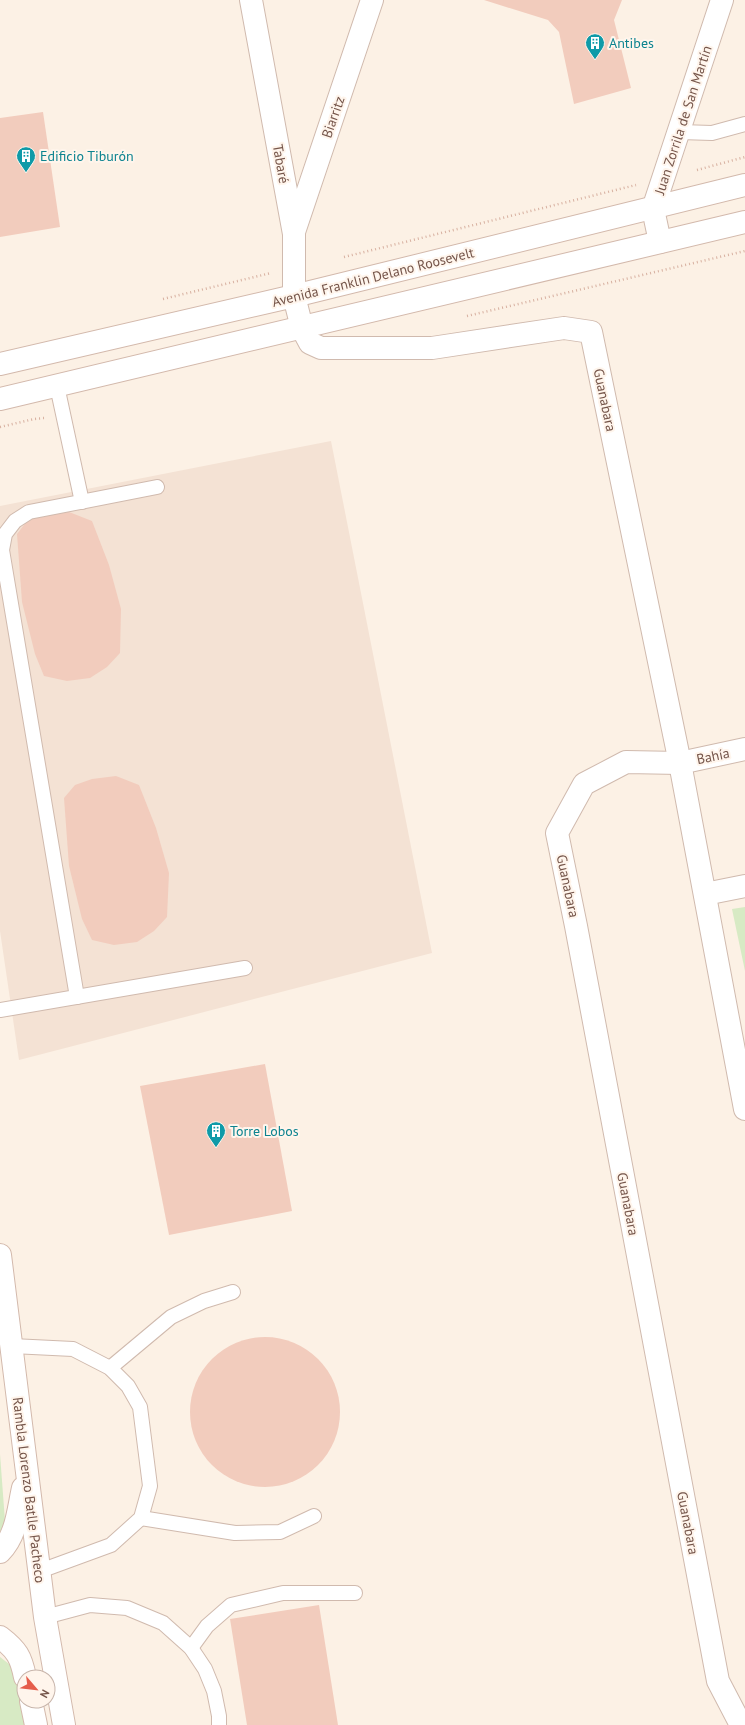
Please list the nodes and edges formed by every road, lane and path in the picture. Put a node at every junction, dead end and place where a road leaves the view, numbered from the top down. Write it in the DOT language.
graph roads {
  1 [pos="251,0"];
  2 [pos="372,0"];
  3 [pos="722,0"];
  4 [pos="745,124"];
  5 [pos="680,132"];
  6 [pos="745,157"];
  7 [pos="664,179"];
  8 [pos="745,185"];
  9 [pos="653,209"];
  10 [pos="745,222"];
  11 [pos="294,234"];
  12 [pos="660,242"];
  13 [pos="338,258"];
  14 [pos="295,268"];
  15 [pos="294,296"];
  16 [pos="158,300"];
  17 [pos="302,328"];
  18 [pos="0,364"];
  19 [pos="57,386"];
  20 [pos="0,399"];
  21 [pos="157,487"];
  22 [pos="82,502"];
  23 [pos="745,749"];
  24 [pos="680,763"];
  25 [pos="745,886"];
  26 [pos="705,894"];
  27 [pos="245,968"];
  28 [pos="77,997"];
  29 [pos="0,1010"];
  30 [pos="745,1109"];
  31 [pos="0,1255"];
  32 [pos="233,1292"];
  33 [pos="12,1346"];
  34 [pos="110,1368"];
  35 [pos="26,1468"];
  36 [pos="314,1516"];
  37 [pos="141,1518"];
  38 [pos="0,1552"];
  39 [pos="40,1571"];
  40 [pos="355,1593"];
  41 [pos="45,1617"];
  42 [pos="0,1637"];
  43 [pos="191,1648"];
  44 [pos="24,1669"];
  45 [pos="33,1709"];
  46 [pos="36,1725"];
  47 [pos="64,1725"];
  48 [pos="219,1725"];
  49 [pos="741,1725"];
  1 -- 11 [label="street, Tabaré"];
  2 -- 11 [label="street, Biarritz"];
  3 -- 5 [label="street, Juan Zorrila de San Martín"];
  4 -- 5 [label="lane"];
  5 -- 7 [label="street, Juan Zorrila de San Martín"];
  6 -- 7 [label="path"];
  7 -- 9 [label="street, Juan Zorrila de San Martín"];
  7 -- 13 [label="path"];
  8 -- 9 [label="street, Avenida Franklin Delano Roosevelt"];
  9 -- 12 [label="street, Juan Zorrila de San Martín"];
  9 -- 15 [label="street, Avenida Franklin Delano Roosevelt"];
  10 -- 12 [label="street"];
  11 -- 14 [label="street, Tabaré"];
  12 -- 17 [label="street"];
  14 -- 15 [label="street, Tabaré"];
  14 -- 16 [label="path"];
  15 -- 17 [label="street, Tabaré"];
  15 -- 18 [label="street, Avenida Franklin Delano Roosevelt"];
  17 -- 19 [label="street"];
  17 -- 24 [label="street, Guanabara"];
  19 -- 20 [label="street"];
  19 -- 22 [label="lane"];
  21 -- 22 [label="lane"];
  22 -- 28 [label="lane"];
  23 -- 24 [label="street, Bahía"];
  24 -- 26 [label="street, Guanabara"];
  24 -- 49 [label="street, Guanabara"];
  25 -- 26 [label="street"];
  26 -- 30 [label="street, Guanabara"];
  27 -- 28 [label="lane"];
  28 -- 29 [label="lane"];
  31 -- 33 [label="street, Rambla Lorenzo Batlle Pacheco"];
  32 -- 34 [label="lane"];
  33 -- 34 [label="lane"];
  33 -- 35 [label="street, Rambla Lorenzo Batlle Pacheco"];
  34 -- 37 [label="lane"];
  35 -- 38 [label="street"];
  35 -- 39 [label="street, Rambla Lorenzo Batlle Pacheco"];
  36 -- 37 [label="lane"];
  37 -- 39 [label="lane"];
  39 -- 41 [label="street, Rambla Lorenzo Batlle Pacheco"];
  40 -- 43 [label="lane"];
  41 -- 43 [label="lane"];
  41 -- 47 [label="street, Rambla Lorenzo Batlle Pacheco"];
  42 -- 44 [label="street"];
  43 -- 48 [label="lane"];
  45 -- 46 [label="street"];
}
